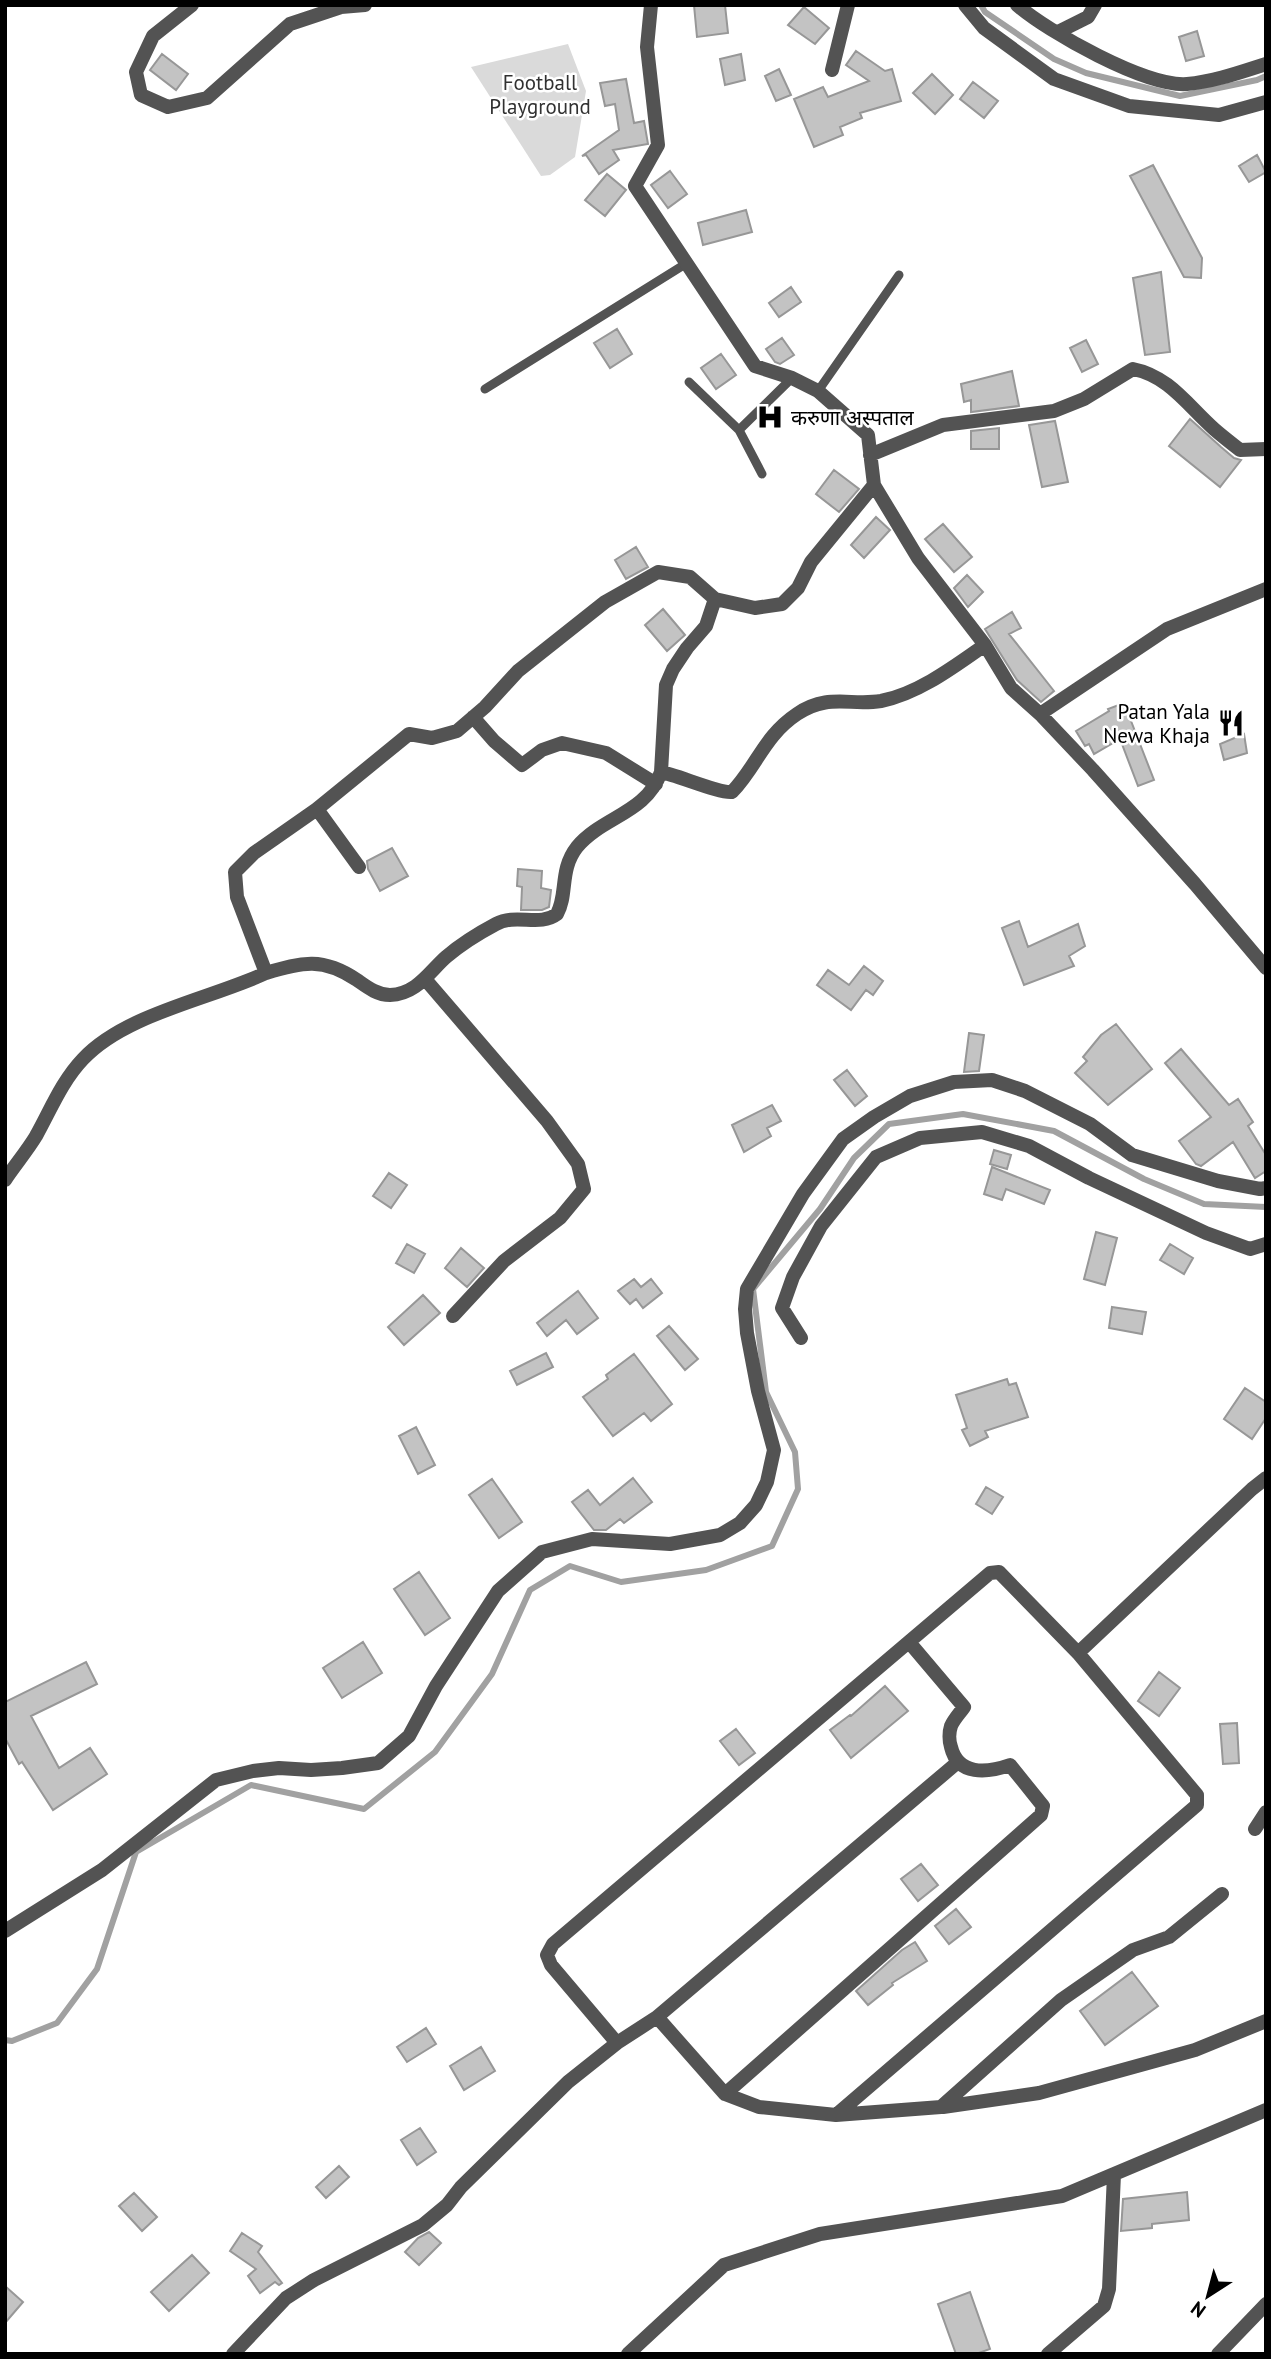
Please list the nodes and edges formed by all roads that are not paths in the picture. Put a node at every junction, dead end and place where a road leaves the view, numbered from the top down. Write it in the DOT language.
graph roads {
  1 [pos="192,5"];
  2 [pos="365,5"];
  3 [pos="651,5"];
  4 [pos="848,5"];
  5 [pos="965,5"];
  6 [pos="1017,5"];
  7 [pos="1095,5"];
  8 [pos="1058,32"];
  9 [pos="1266,64"];
  10 [pos="832,71"];
  11 [pos="1266,102"];
  12 [pos="687,263"];
  13 [pos="900,275"];
  14 [pos="792,378"];
  15 [pos="689,382"];
  16 [pos="485,389"];
  17 [pos="818,391"];
  18 [pos="739,430"];
  19 [pos="1266,449"];
  20 [pos="870,455"];
  21 [pos="762,474"];
  22 [pos="874,485"];
  23 [pos="1266,589"];
  24 [pos="715,599"];
  25 [pos="985,645"];
  26 [pos="1040,714"];
  27 [pos="473,717"];
  28 [pos="659,778"];
  29 [pos="317,809"];
  30 [pos="359,867"];
  31 [pos="1266,968"];
  32 [pos="266,973"];
  33 [pos="425,979"];
  34 [pos="5,1180"];
  35 [pos="1266,1188"];
  36 [pos="1266,1244"];
  37 [pos="453,1316"];
  38 [pos="801,1338"];
  39 [pos="1266,1478"];
  40 [pos="909,1642"];
  41 [pos="1077,1653"];
  42 [pos="958,1762"];
  43 [pos="1266,1812"];
  44 [pos="1255,1829"];
  45 [pos="1222,1894"];
  46 [pos="5,1931"];
  47 [pos="657,2017"];
  48 [pos="1266,2021"];
  49 [pos="617,2043"];
  50 [pos="725,2094"];
  51 [pos="941,2108"];
  52 [pos="1266,2110"];
  53 [pos="836,2115"];
  54 [pos="1114,2174"];
  55 [pos="1266,2304"];
  56 [pos="233,2354"];
  57 [pos="628,2354"];
  58 [pos="1048,2354"];
  59 [pos="1218,2354"];
  1 -- 2 [label="street"];
  3 -- 12 [label="street"];
  4 -- 10 [label="street"];
  5 -- 11 [label="street"];
  6 -- 8 [label="street"];
  7 -- 8 [label="street"];
  8 -- 9 [label="street"];
  12 -- 14 [label="street"];
  12 -- 16 [label="lane"];
  13 -- 17 [label="lane"];
  14 -- 17 [label="street"];
  14 -- 18 [label="lane"];
  15 -- 18 [label="lane"];
  17 -- 20 [label="street"];
  18 -- 21 [label="lane"];
  19 -- 20 [label="street"];
  20 -- 22 [label="street"];
  22 -- 24 [label="street"];
  22 -- 25 [label="street"];
  23 -- 26 [label="street"];
  24 -- 27 [label="street"];
  24 -- 28 [label="street"];
  25 -- 26 [label="street"];
  25 -- 28 [label="street"];
  26 -- 31 [label="street"];
  27 -- 28 [label="street"];
  27 -- 29 [label="street"];
  28 -- 33 [label="street"];
  29 -- 30 [label="street"];
  29 -- 32 [label="street"];
  32 -- 33 [label="street"];
  32 -- 34 [label="street"];
  33 -- 37 [label="street"];
  35 -- 46 [label="street"];
  36 -- 38 [label="street"];
  39 -- 41 [label="street"];
  40 -- 41 [label="street"];
  40 -- 42 [label="street"];
  40 -- 49 [label="street"];
  41 -- 53 [label="street"];
  42 -- 47 [label="street"];
  42 -- 50 [label="street"];
  43 -- 44 [label="street"];
  45 -- 51 [label="street"];
  47 -- 49 [label="street"];
  47 -- 50 [label="street"];
  48 -- 51 [label="street"];
  49 -- 56 [label="street"];
  50 -- 53 [label="street"];
  51 -- 53 [label="street"];
  52 -- 54 [label="street"];
  54 -- 57 [label="street"];
  54 -- 58 [label="street"];
  55 -- 59 [label="street"];
}
